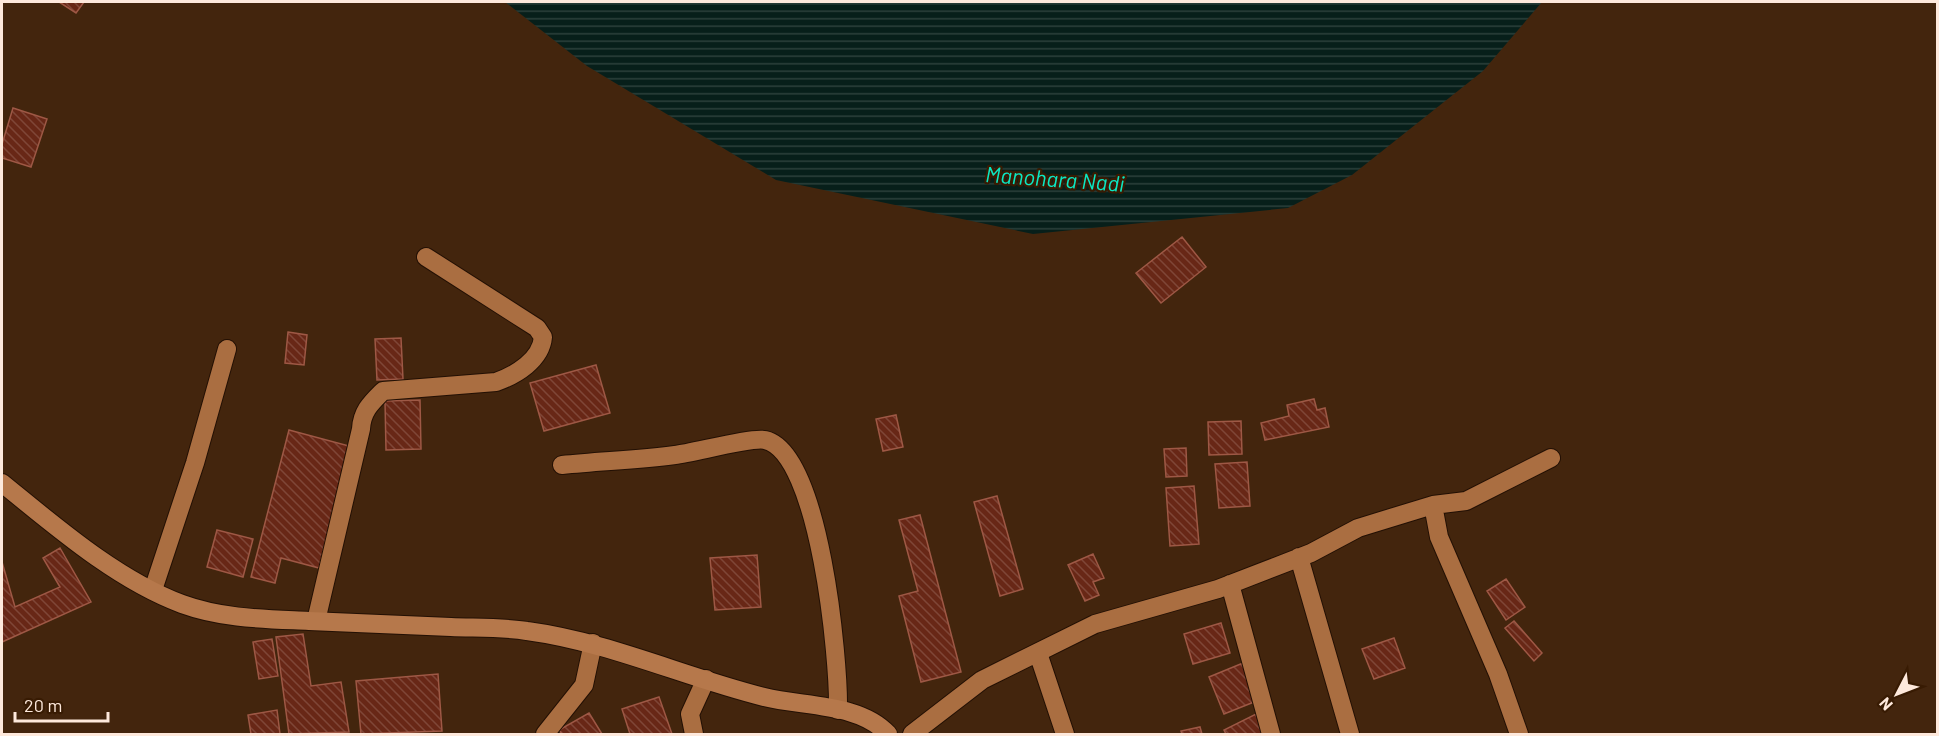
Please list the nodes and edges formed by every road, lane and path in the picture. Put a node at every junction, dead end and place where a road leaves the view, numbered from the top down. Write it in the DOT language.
graph roads {
  1 [pos="426,257"];
  2 [pos="227,348"];
  3 [pos="1551,459"];
  4 [pos="562,465"];
  5 [pos="2,483"];
  6 [pos="1433,505"];
  7 [pos="1299,557"];
  8 [pos="1230,584"];
  9 [pos="153,590"];
  10 [pos="315,621"];
  11 [pos="593,644"];
  12 [pos="1038,652"];
  13 [pos="706,679"];
  14 [pos="838,710"];
  15 [pos="545,735"];
  16 [pos="694,735"];
  17 [pos="888,735"];
  18 [pos="912,735"];
  19 [pos="1065,735"];
  20 [pos="1271,735"];
  21 [pos="1350,735"];
  22 [pos="1520,735"];
  1 -- 10 [label="street"];
  2 -- 9 [label="street"];
  3 -- 6 [label="street"];
  4 -- 14 [label="street"];
  5 -- 9 [label="street"];
  6 -- 7 [label="street"];
  6 -- 22 [label="street"];
  7 -- 8 [label="street"];
  7 -- 21 [label="street"];
  8 -- 12 [label="street"];
  8 -- 20 [label="street"];
  9 -- 10 [label="street"];
  10 -- 11 [label="street"];
  11 -- 13 [label="street"];
  11 -- 15 [label="street"];
  12 -- 18 [label="street"];
  12 -- 19 [label="street"];
  13 -- 14 [label="street"];
  13 -- 16 [label="street"];
  14 -- 17 [label="street"];
}
